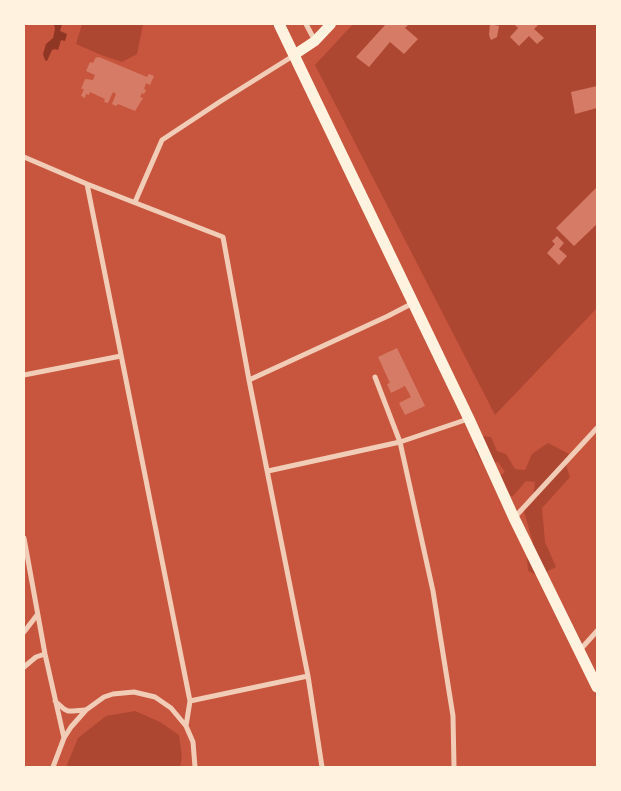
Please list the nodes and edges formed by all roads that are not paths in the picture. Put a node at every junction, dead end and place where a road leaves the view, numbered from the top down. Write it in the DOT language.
graph roads {
  1 [pos="279,24"];
  2 [pos="306,24"];
  3 [pos="331,24"];
  4 [pos="315,41"];
  5 [pos="294,55"];
  6 [pos="24,156"];
  7 [pos="87,184"];
  8 [pos="135,202"];
  9 [pos="413,303"];
  10 [pos="121,356"];
  11 [pos="24,375"];
  12 [pos="375,377"];
  13 [pos="249,380"];
  14 [pos="469,419"];
  15 [pos="597,428"];
  16 [pos="400,442"];
  17 [pos="268,471"];
  18 [pos="514,518"];
  19 [pos="24,538"];
  20 [pos="37,615"];
  21 [pos="597,631"];
  22 [pos="24,632"];
  23 [pos="579,650"];
  24 [pos="45,654"];
  25 [pos="24,667"];
  26 [pos="308,676"];
  27 [pos="597,687"];
  28 [pos="54,700"];
  29 [pos="190,701"];
  30 [pos="86,710"];
  31 [pos="186,726"];
  32 [pos="64,738"];
  33 [pos="53,767"];
  34 [pos="196,767"];
  35 [pos="322,767"];
  36 [pos="454,767"];
  1 -- 5 [label="main road"];
  2 -- 4 [label="street"];
  3 -- 4 [label="main road"];
  4 -- 5 [label="main road"];
  5 -- 8 [label="street"];
  5 -- 9 [label="main road"];
  6 -- 7 [label="street"];
  7 -- 8 [label="street"];
  7 -- 10 [label="street"];
  8 -- 13 [label="street"];
  9 -- 13 [label="street"];
  9 -- 14 [label="main road"];
  10 -- 11 [label="street"];
  10 -- 29 [label="street"];
  12 -- 16 [label="street"];
  13 -- 17 [label="street"];
  14 -- 16 [label="street"];
  14 -- 18 [label="main road"];
  15 -- 18 [label="street"];
  16 -- 17 [label="street"];
  16 -- 36 [label="street"];
  17 -- 26 [label="street"];
  18 -- 23 [label="main road"];
  19 -- 20 [label="street"];
  20 -- 22 [label="street"];
  20 -- 24 [label="street"];
  21 -- 23 [label="street"];
  23 -- 27 [label="main road"];
  24 -- 25 [label="street"];
  24 -- 28 [label="street"];
  26 -- 29 [label="street"];
  26 -- 35 [label="street"];
  28 -- 30 [label="street"];
  28 -- 32 [label="street"];
  29 -- 31 [label="street"];
  30 -- 31 [label="street"];
  30 -- 32 [label="street"];
  31 -- 34 [label="street"];
  32 -- 33 [label="street"];
}
